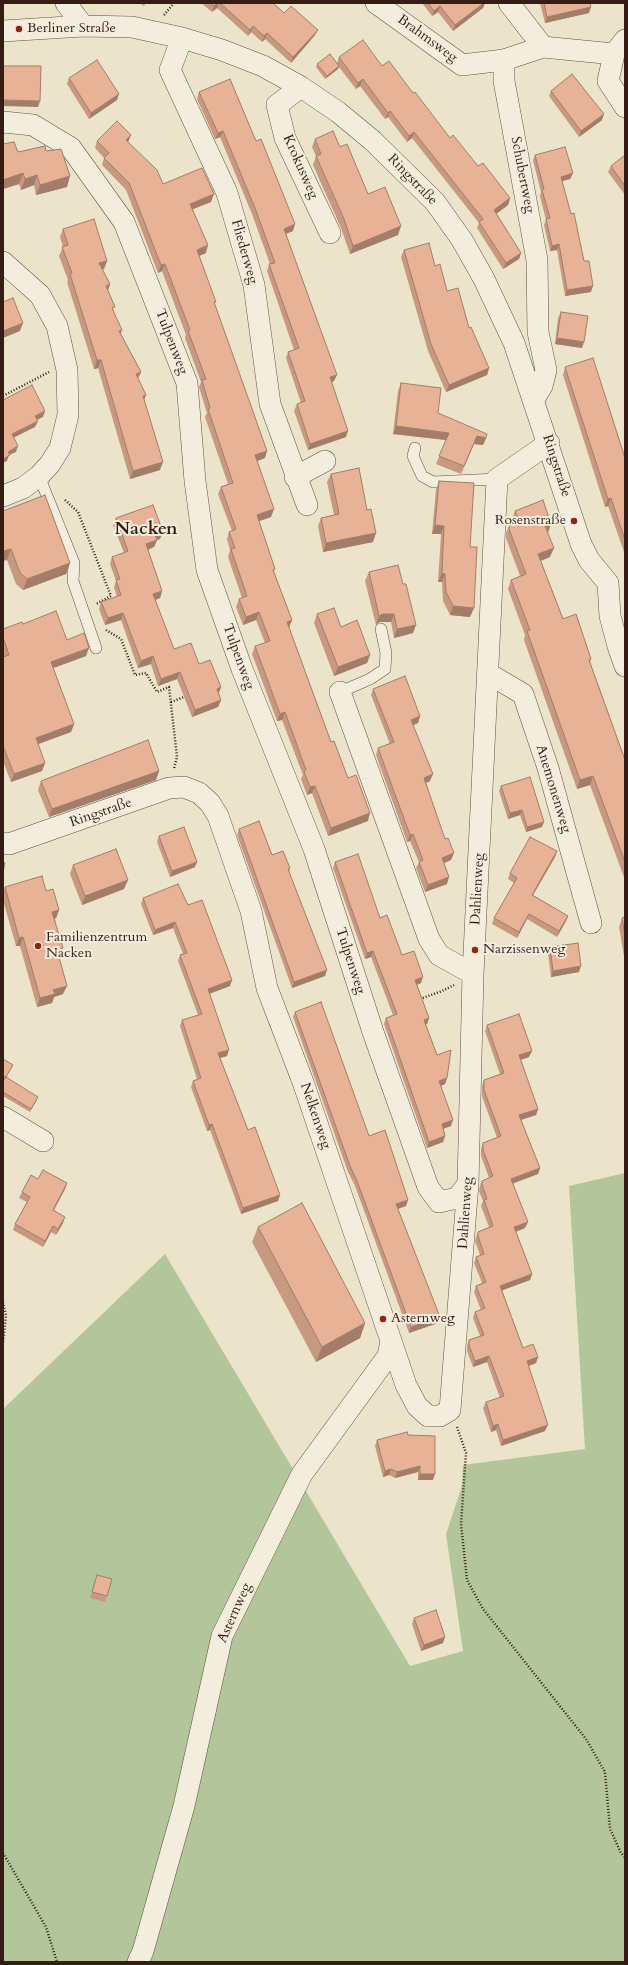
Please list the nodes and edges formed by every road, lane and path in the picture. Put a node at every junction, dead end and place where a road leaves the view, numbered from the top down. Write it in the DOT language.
graph roads {
  1 [pos="66,3"];
  2 [pos="376,3"];
  3 [pos="509,3"];
  4 [pos="83,26"];
  5 [pos="3,31"];
  6 [pos="182,38"];
  7 [pos="543,47"];
  8 [pos="619,47"];
  9 [pos="504,60"];
  10 [pos="301,87"];
  11 [pos="625,107"];
  12 [pos="3,122"];
  13 [pos="330,233"];
  14 [pos="3,262"];
  15 [pos="67,370"];
  16 [pos="3,396"];
  17 [pos="534,399"];
  18 [pos="549,442"];
  19 [pos="415,448"];
  20 [pos="325,461"];
  21 [pos="39,476"];
  22 [pos="296,477"];
  23 [pos="497,479"];
  24 [pos="3,496"];
  25 [pos="62,497"];
  26 [pos="307,505"];
  27 [pos="617,580"];
  28 [pos="92,606"];
  29 [pos="104,629"];
  30 [pos="382,629"];
  31 [pos="96,648"];
  32 [pos="625,666"];
  33 [pos="489,674"];
  34 [pos="340,692"];
  35 [pos="184,697"];
  36 [pos="171,702"];
  37 [pos="169,788"];
  38 [pos="199,793"];
  39 [pos="3,843"];
  40 [pos="591,923"];
  41 [pos="473,974"];
  42 [pos="412,1002"];
  43 [pos="3,1117"];
  44 [pos="43,1141"];
  45 [pos="468,1184"];
  46 [pos="3,1302"];
  47 [pos="391,1341"];
  48 [pos="3,1343"];
  49 [pos="450,1410"];
  50 [pos="3,1853"];
  51 [pos="625,1857"];
  52 [pos="57,1962"];
  53 [pos="138,1962"];
  1 -- 4 [label="street"];
  2 -- 9 [label="street, Brahmsweg"];
  3 -- 7 [label="street"];
  4 -- 5 [label="street, Ringstraße"];
  4 -- 6 [label="street, Ringstraße"];
  6 -- 10 [label="street, Ringstraße"];
  6 -- 22 [label="street, Fliederweg"];
  7 -- 8 [label="street"];
  7 -- 9 [label="street"];
  8 -- 11 [label="street"];
  9 -- 17 [label="street, Schubertweg"];
  10 -- 13 [label="street, Krokusweg"];
  10 -- 17 [label="street, Ringstraße"];
  12 -- 45 [label="street, Tulpenweg"];
  14 -- 15 [label="street"];
  15 -- 16 [label="path"];
  15 -- 21 [label="street"];
  17 -- 18 [label="street, Ringstraße"];
  18 -- 23 [label="street"];
  18 -- 27 [label="street, Ringstraße"];
  19 -- 23 [label="lane"];
  20 -- 22 [label="street"];
  21 -- 24 [label="street"];
  21 -- 31 [label="lane"];
  22 -- 26 [label="street, Fliederweg"];
  23 -- 33 [label="street, Dahlienweg"];
  25 -- 28 [label="path"];
  27 -- 32 [label="street"];
  29 -- 36 [label="path"];
  30 -- 34 [label="lane"];
  33 -- 40 [label="street, Anemonenweg"];
  33 -- 41 [label="street, Dahlienweg"];
  34 -- 41 [label="street"];
  35 -- 36 [label="path"];
  36 -- 37 [label="path"];
  37 -- 38 [label="street, Ringstraße"];
  37 -- 39 [label="street, Ringstraße"];
  38 -- 47 [label="street, Nelkenweg"];
  41 -- 42 [label="path"];
  41 -- 45 [label="street, Dahlienweg"];
  43 -- 44 [label="street"];
  45 -- 49 [label="street, Dahlienweg"];
  46 -- 48 [label="path"];
  47 -- 49 [label="street, Nelkenweg"];
  47 -- 53 [label="street, Asternweg"];
  49 -- 51 [label="path"];
  50 -- 52 [label="path"];
}
